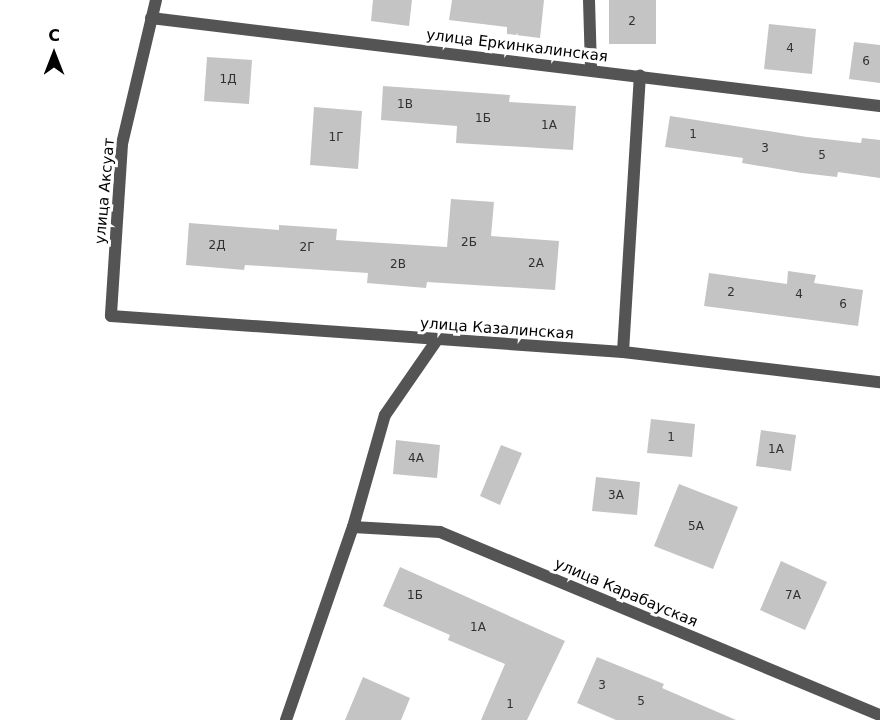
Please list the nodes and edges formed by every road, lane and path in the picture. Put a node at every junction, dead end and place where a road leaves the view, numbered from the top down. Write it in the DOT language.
graph roads {
  1 [pos="156,0"];
  2 [pos="589,0"];
  3 [pos="151,18"];
  4 [pos="591,69"];
  5 [pos="640,76"];
  6 [pos="880,106"];
  7 [pos="111,316"];
  8 [pos="437,340"];
  9 [pos="623,352"];
  10 [pos="880,382"];
  11 [pos="353,527"];
  12 [pos="880,715"];
  13 [pos="286,720"];
  1 -- 3 [label="street, улица Аксуат"];
  2 -- 4 [label="street"];
  3 -- 4 [label="street, улица Еркинкалинская"];
  3 -- 7 [label="street, улица Аксуат"];
  4 -- 5 [label="street, улица Еркинкалинская"];
  5 -- 6 [label="street, улица Еркинкалинская"];
  5 -- 9 [label="street"];
  7 -- 8 [label="street, улица Казалинская"];
  8 -- 9 [label="street, улица Казалинская"];
  8 -- 11 [label="street"];
  9 -- 10 [label="street, улица Казалинская"];
  11 -- 12 [label="street, улица Карабауская"];
  11 -- 13 [label="street"];
}
